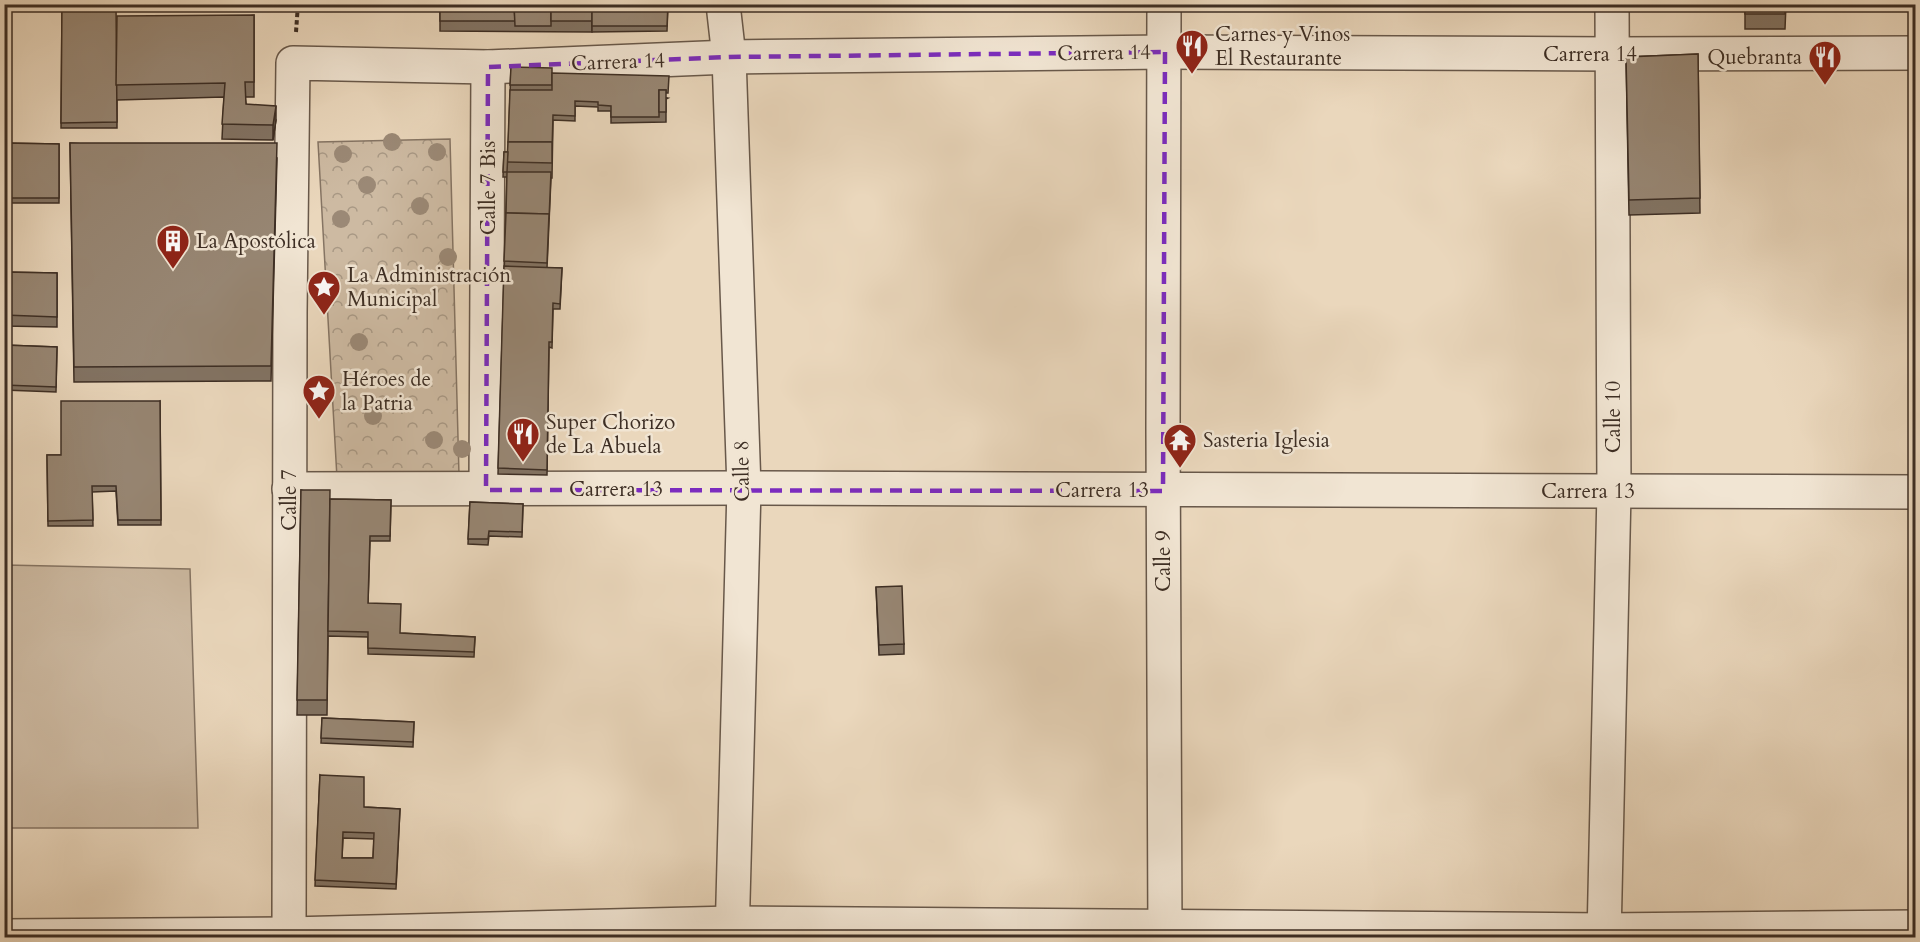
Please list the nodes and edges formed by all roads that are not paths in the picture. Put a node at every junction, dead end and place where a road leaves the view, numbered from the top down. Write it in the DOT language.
graph roads {
  1 [pos="723,4"];
  2 [pos="1164,4"];
  3 [pos="1612,4"];
  4 [pos="1166,52"];
  5 [pos="1916,53"];
  6 [pos="1612,54"];
  7 [pos="729,57"];
  8 [pos="293,63"];
  9 [pos="488,67"];
  10 [pos="744,488"];
  11 [pos="289,489"];
  12 [pos="486,490"];
  13 [pos="1163,491"];
  14 [pos="1614,491"];
  15 [pos="1916,492"];
  16 [pos="1916,927"];
  17 [pos="732,930"];
  18 [pos="1165,932"];
  19 [pos="1604,934"];
  20 [pos="4,936"];
  21 [pos="289,936"];
  1 -- 7 [label="street, Calle 8"];
  2 -- 4 [label="street, Calle 9"];
  3 -- 6 [label="street, Calle 10"];
  4 -- 6 [label="street, Carrera 14"];
  4 -- 7 [label="street, Carrera 14"];
  4 -- 13 [label="street, Calle 9"];
  5 -- 6 [label="street, Carrera 14"];
  6 -- 14 [label="street, Calle 10"];
  7 -- 9 [label="street, Carrera 14"];
  7 -- 10 [label="street, Calle 8"];
  8 -- 9 [label="street, Carrera 14"];
  8 -- 11 [label="street, Calle 7"];
  9 -- 12 [label="street, Calle 7 Bis"];
  10 -- 12 [label="street, Carrera 13"];
  10 -- 13 [label="street, Carrera 13"];
  10 -- 17 [label="street, Calle 8"];
  11 -- 12 [label="street, Carrera 13"];
  11 -- 21 [label="street, Calle 7"];
  13 -- 14 [label="street, Carrera 13"];
  13 -- 18 [label="street, Calle 9"];
  14 -- 15 [label="street, Carrera 13"];
  14 -- 19 [label="street, Calle 10"];
  16 -- 19 [label="street"];
  17 -- 18 [label="street"];
  17 -- 21 [label="street"];
  18 -- 19 [label="street"];
  20 -- 21 [label="street"];
}
